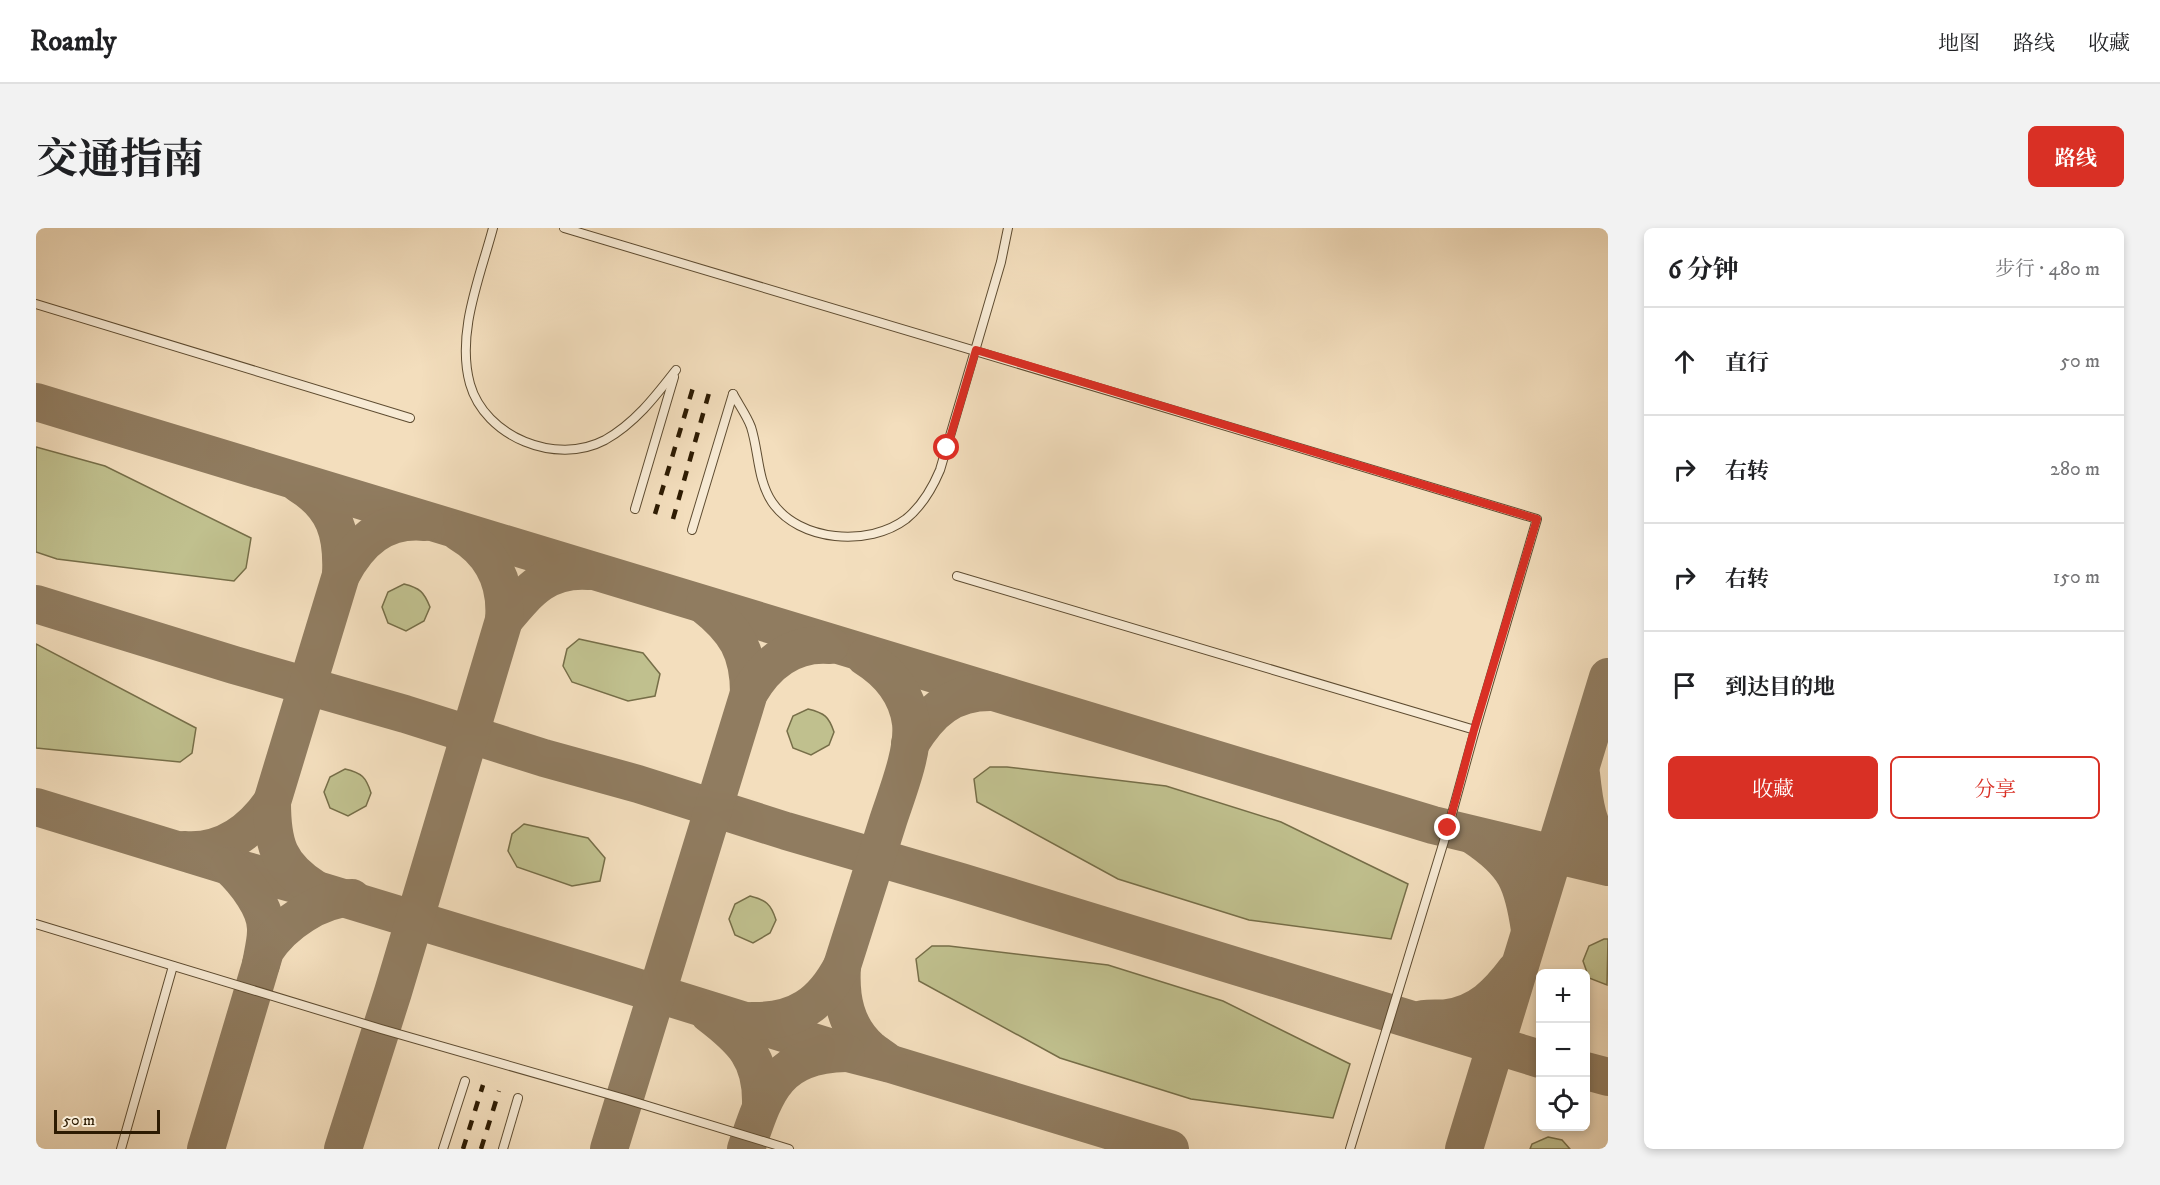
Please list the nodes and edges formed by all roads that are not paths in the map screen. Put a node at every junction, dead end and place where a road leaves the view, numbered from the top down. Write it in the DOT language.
graph roads {
  1 [pos="493,228"];
  2 [pos="564,228"];
  3 [pos="1008,228"];
  4 [pos="36,304"];
  5 [pos="976,350"];
  6 [pos="410,418"];
  7 [pos="635,509"];
  8 [pos="692,530"];
  9 [pos="957,576"];
  10 [pos="1474,730"];
  11 [pos="36,924"];
  12 [pos="173,966"];
  13 [pos="465,1080"];
  14 [pos="518,1098"];
  15 [pos="121,1149"];
  16 [pos="443,1149"];
  17 [pos="503,1149"];
  18 [pos="789,1149"];
  19 [pos="1350,1149"];
  1 -- 7 [label="lane"];
  2 -- 5 [label="lane"];
  3 -- 5 [label="lane"];
  4 -- 6 [label="lane"];
  5 -- 8 [label="lane"];
  5 -- 10 [label="lane"];
  9 -- 10 [label="lane"];
  10 -- 19 [label="lane"];
  11 -- 12 [label="lane"];
  12 -- 15 [label="lane"];
  12 -- 18 [label="lane"];
  13 -- 16 [label="lane"];
  14 -- 17 [label="lane"];
}
